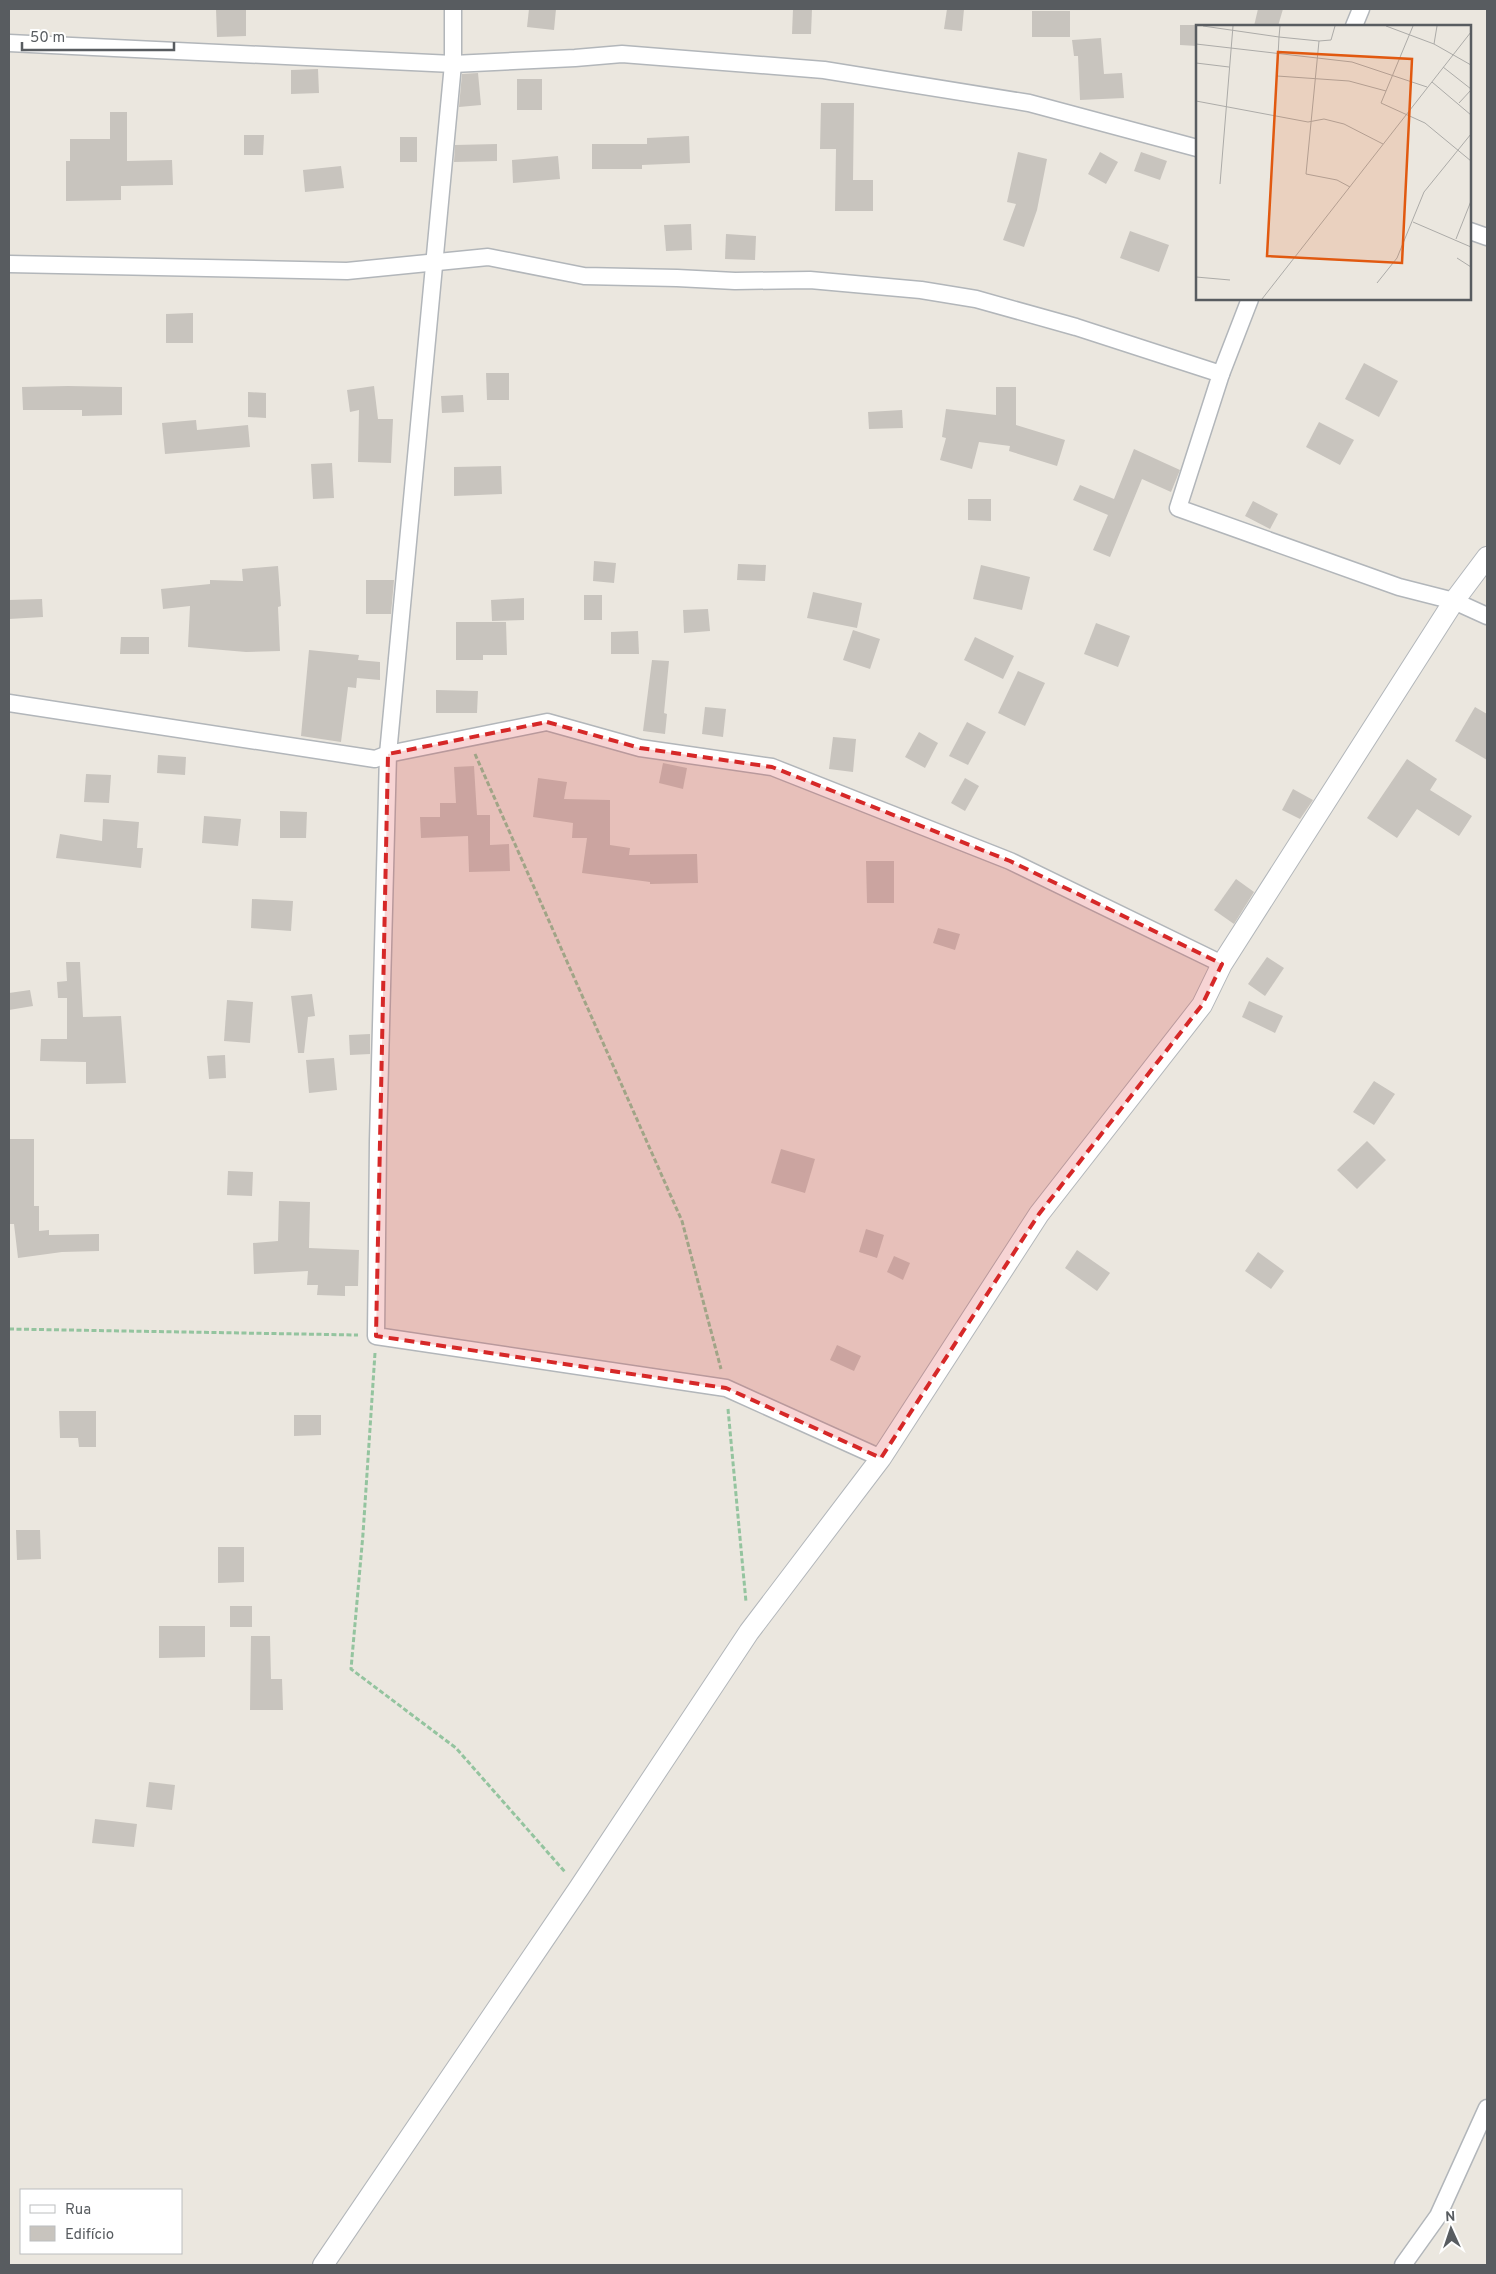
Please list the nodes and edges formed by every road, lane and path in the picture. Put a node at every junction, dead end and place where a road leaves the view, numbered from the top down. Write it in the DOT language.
graph roads {
  1 [pos="453,9"];
  2 [pos="1361,9"];
  3 [pos="1354,25"];
  4 [pos="9,43"];
  5 [pos="453,64"];
  6 [pos="1196,148"];
  7 [pos="1471,231"];
  8 [pos="1487,237"];
  9 [pos="434,263"];
  10 [pos="9,264"];
  11 [pos="1250,300"];
  12 [pos="1221,374"];
  13 [pos="1487,557"];
  14 [pos="1454,601"];
  15 [pos="1487,616"];
  16 [pos="9,703"];
  17 [pos="467,737"];
  18 [pos="388,754"];
  19 [pos="1222,964"];
  20 [pos="9,1329"];
  21 [pos="376,1336"];
  22 [pos="726,1388"];
  23 [pos="881,1458"];
  24 [pos="749,1632"];
  25 [pos="579,1888"];
  26 [pos="1487,2108"];
  27 [pos="323,2265"];
  28 [pos="1403,2265"];
  1 -- 5 [label="street"];
  2 -- 3 [label="street"];
  4 -- 5 [label="street"];
  5 -- 6 [label="street"];
  5 -- 9 [label="street"];
  7 -- 8 [label="street"];
  9 -- 10 [label="street"];
  9 -- 12 [label="street"];
  9 -- 18 [label="street"];
  11 -- 12 [label="street"];
  12 -- 14 [label="street"];
  13 -- 14 [label="street"];
  14 -- 15 [label="street"];
  14 -- 19 [label="street"];
  16 -- 18 [label="street"];
  17 -- 18 [label="street"];
  17 -- 19 [label="street"];
  17 -- 22 [label="path"];
  18 -- 21 [label="street"];
  19 -- 23 [label="street"];
  20 -- 21 [label="path"];
  21 -- 22 [label="street"];
  21 -- 25 [label="path"];
  22 -- 23 [label="street"];
  22 -- 24 [label="path"];
  23 -- 24 [label="street"];
  24 -- 25 [label="street"];
  25 -- 27 [label="street"];
  26 -- 28 [label="street"];
}
